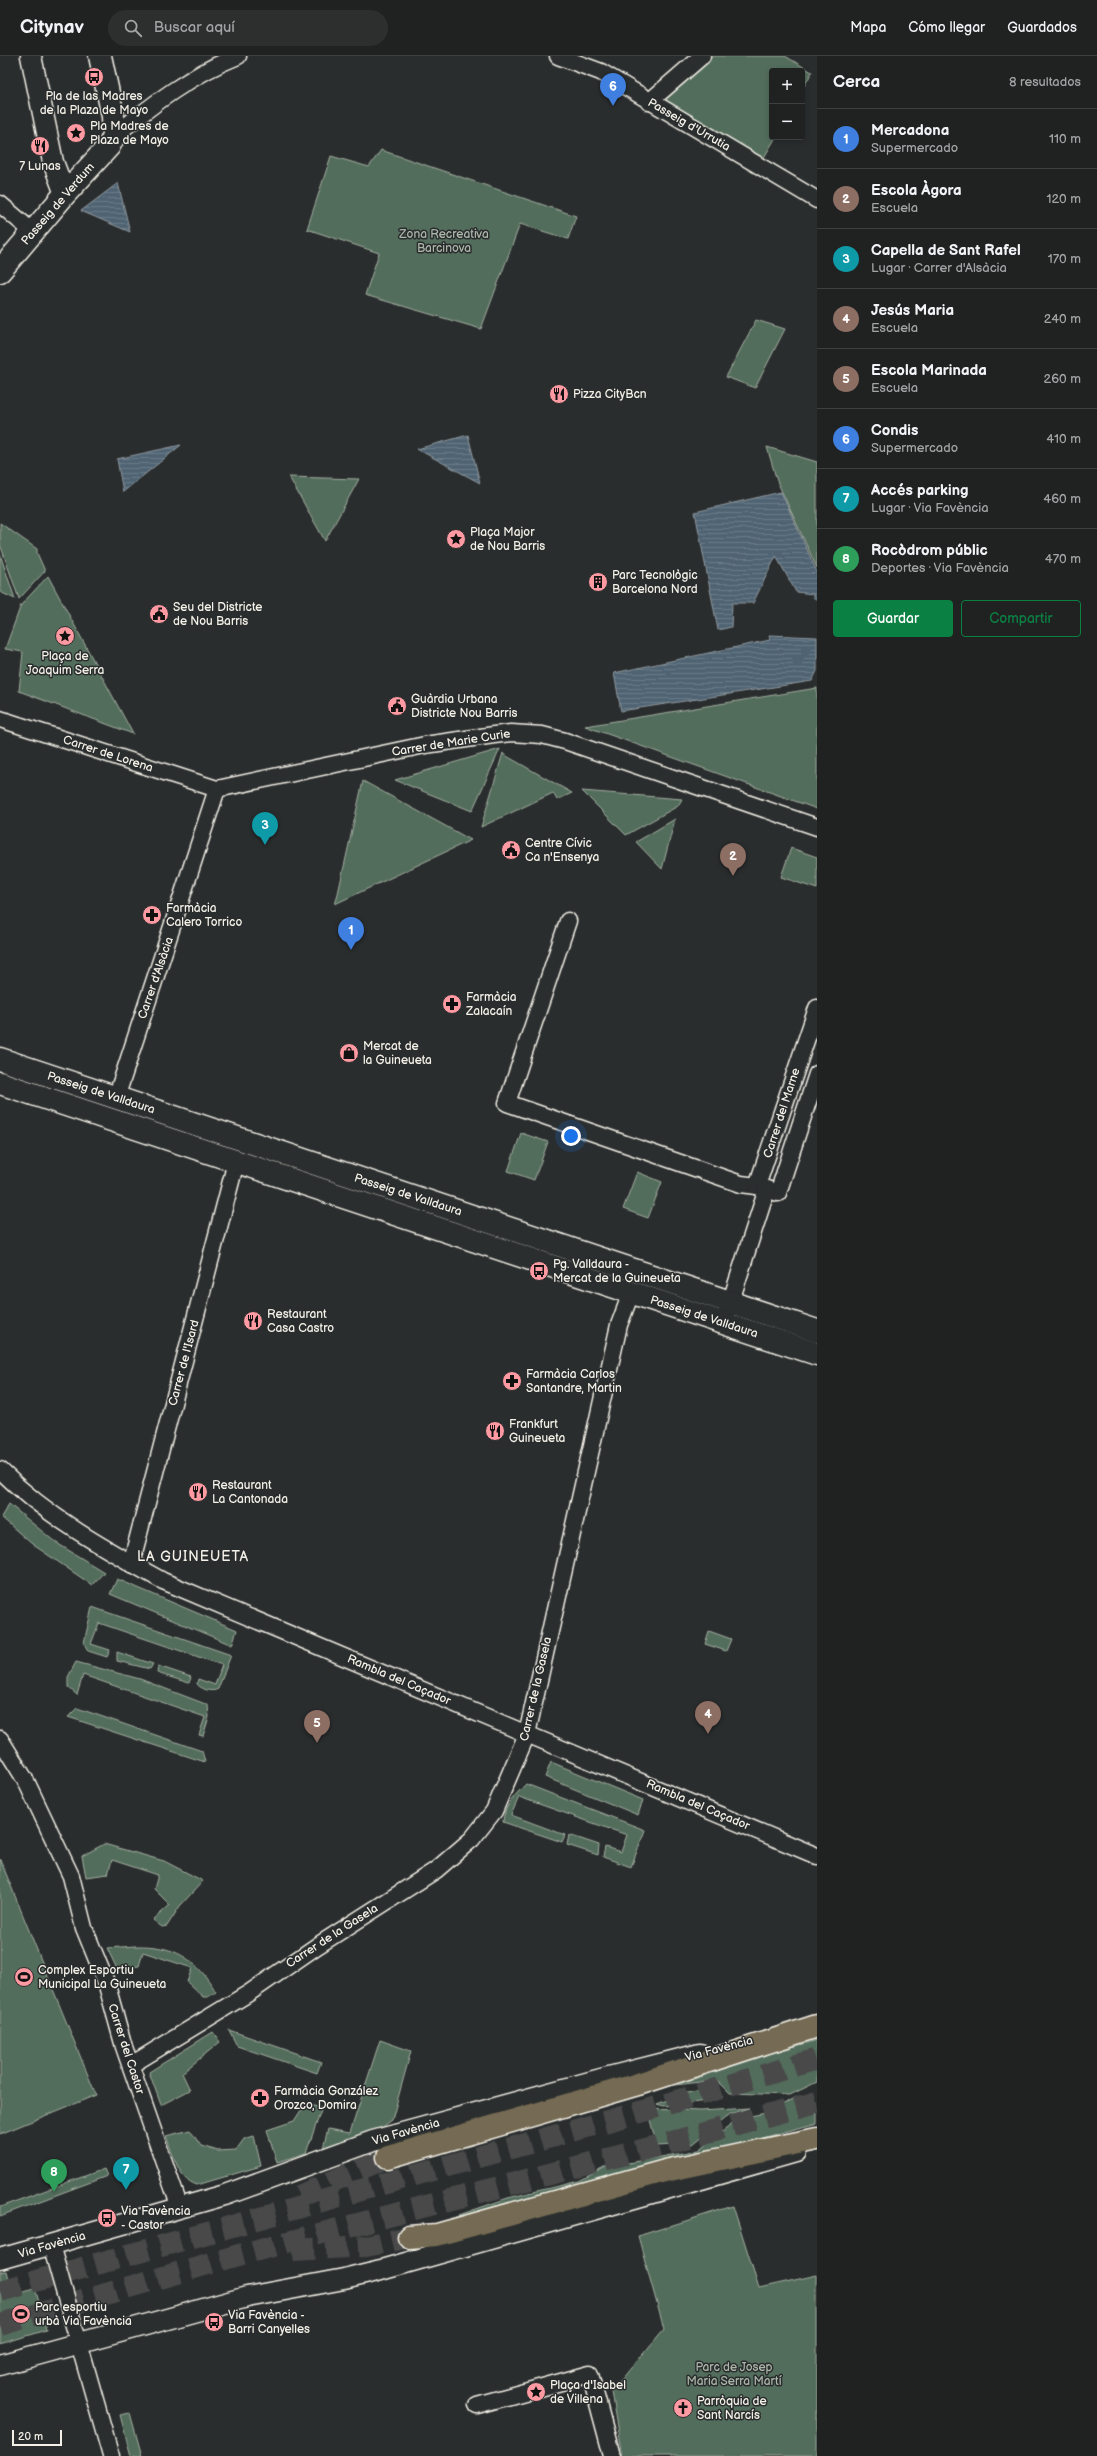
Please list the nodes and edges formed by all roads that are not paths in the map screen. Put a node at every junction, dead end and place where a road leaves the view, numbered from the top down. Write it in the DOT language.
graph roads {
  1 [pos="31,56"];
  2 [pos="100,56"];
  3 [pos="238,56"];
  4 [pos="558,56"];
  5 [pos="692,59"];
  6 [pos="649,102"];
  7 [pos="114,136"];
  8 [pos="65,194"];
  9 [pos="815,194"];
  10 [pos="0,204"];
  11 [pos="33,232"];
  12 [pos="0,271"];
  13 [pos="0,719"];
  14 [pos="217,789"];
  15 [pos="817,827"];
  16 [pos="568,921"];
  17 [pos="817,1008"];
  18 [pos="0,1059"];
  19 [pos="817,1074"];
  20 [pos="0,1083"];
  21 [pos="116,1098"];
  22 [pos="109,1120"];
  23 [pos="236,1162"];
  24 [pos="762,1187"];
  25 [pos="631,1293"];
  26 [pos="731,1302"];
  27 [pos="723,1323"];
  28 [pos="817,1331"];
  29 [pos="817,1354"];
  30 [pos="0,1470"];
  31 [pos="131,1564"];
  32 [pos="527,1734"];
  33 [pos="0,1739"];
  34 [pos="817,1856"];
  35 [pos="817,2022"];
  36 [pos="817,2026"];
  37 [pos="131,2065"];
  38 [pos="817,2139"];
  39 [pos="817,2146"];
  40 [pos="388,2157"];
  41 [pos="180,2208"];
  42 [pos="408,2237"];
  43 [pos="51,2245"];
  44 [pos="0,2259"];
  45 [pos="78,2343"];
  46 [pos="0,2366"];
  47 [pos="477,2405"];
  48 [pos="111,2456"];
  49 [pos="612,2456"];
  1 -- 8 [label="street"];
  2 -- 7 [label="main road"];
  3 -- 7 [label="street"];
  4 -- 6 [label="street, Passeig d'Urrutia"];
  5 -- 6 [label="street"];
  6 -- 9 [label="street, Passeig d'Urrutia"];
  7 -- 8 [label="main road, Passeig de Verdum"];
  8 -- 11 [label="main road, Passeig de Verdum"];
  10 -- 11 [label="street"];
  11 -- 12 [label="main road, Passeig de Verdum"];
  13 -- 14 [label="street, Carrer de Lorena"];
  14 -- 15 [label="street, Carrer de Marie Curie"];
  14 -- 21 [label="street, Carrer d'Alsàcia"];
  16 -- 24 [label="street"];
  17 -- 24 [label="street, Carrer del Marne"];
  18 -- 21 [label="main road, Passeig de Valldaura"];
  19 -- 24 [label="street, Carrer del Marne"];
  20 -- 22 [label="main road, Passeig de Valldaura"];
  21 -- 22 [label="main road"];
  21 -- 26 [label="main road, Passeig de Valldaura"];
  22 -- 23 [label="main road, Passeig de Valldaura"];
  23 -- 25 [label="main road, Passeig de Valldaura"];
  23 -- 31 [label="street, Carrer de l'Isard"];
  24 -- 26 [label="street, Carrer del Marne"];
  25 -- 27 [label="main road, Passeig de Valldaura"];
  25 -- 32 [label="street, Carrer de la Gasela"];
  26 -- 27 [label="street, Carrer del Marne"];
  26 -- 28 [label="main road, Passeig de Valldaura"];
  27 -- 29 [label="main road, Passeig de Valldaura"];
  30 -- 31 [label="street, Rambla del Caçador"];
  31 -- 32 [label="street, Rambla del Caçador"];
  32 -- 34 [label="street, Rambla del Caçador"];
  32 -- 37 [label="street, Carrer de la Gasela"];
  33 -- 37 [label="street, Carrer del Castor"];
  35 -- 41 [label="street, Via Favència"];
  36 -- 40 [label="highway"];
  37 -- 41 [label="street, Carrer del Castor"];
  38 -- 42 [label="highway"];
  39 -- 45 [label="street"];
  41 -- 43 [label="street, Via Favència"];
  43 -- 44 [label="street, Via Favència"];
  43 -- 45 [label="street"];
  45 -- 46 [label="street"];
  45 -- 48 [label="street"];
  47 -- 49 [label="street"];
}
